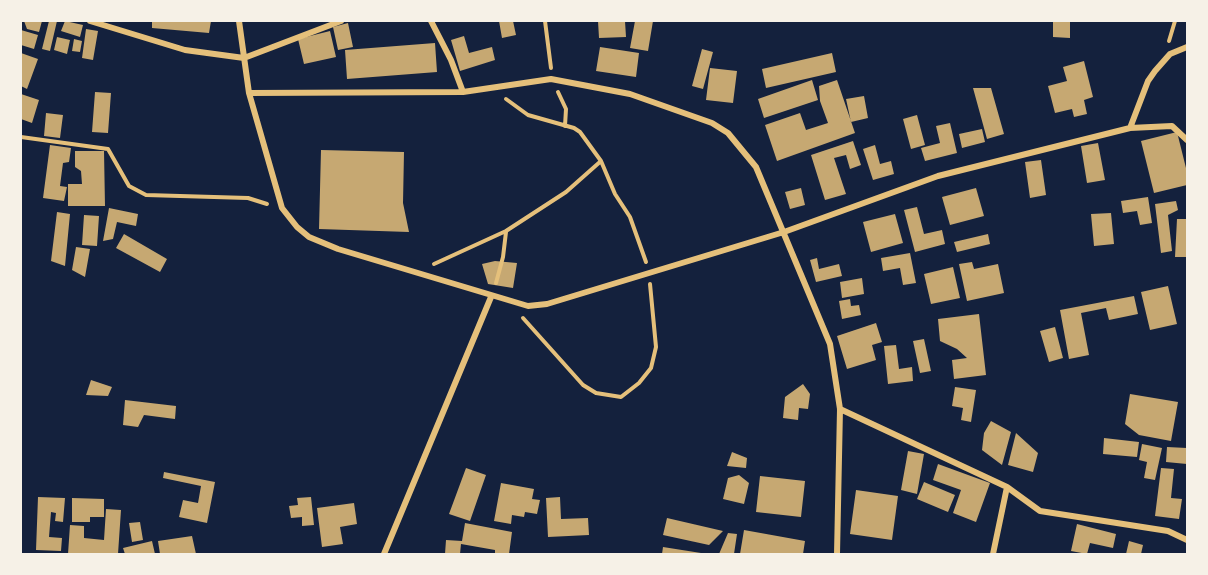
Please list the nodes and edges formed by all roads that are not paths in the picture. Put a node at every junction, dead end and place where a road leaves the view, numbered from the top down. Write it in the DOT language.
graph roads {
  1 [pos="90,21"];
  2 [pos="239,21"];
  3 [pos="341,21"];
  4 [pos="431,21"];
  5 [pos="1187,47"];
  6 [pos="244,57"];
  7 [pos="463,92"];
  8 [pos="249,93"];
  9 [pos="1130,128"];
  10 [pos="1187,140"];
  11 [pos="784,232"];
  12 [pos="491,297"];
  13 [pos="840,410"];
  14 [pos="1007,487"];
  15 [pos="1187,540"];
  16 [pos="384,554"];
  17 [pos="837,554"];
  18 [pos="993,554"];
  1 -- 6 [label="street"];
  2 -- 6 [label="street"];
  3 -- 6 [label="street"];
  4 -- 7 [label="street"];
  5 -- 9 [label="street"];
  6 -- 8 [label="street"];
  7 -- 8 [label="street"];
  7 -- 11 [label="street"];
  8 -- 12 [label="street"];
  9 -- 10 [label="street"];
  9 -- 11 [label="street"];
  11 -- 12 [label="street"];
  11 -- 13 [label="street"];
  12 -- 16 [label="street"];
  13 -- 14 [label="street"];
  13 -- 17 [label="street"];
  14 -- 15 [label="street"];
  14 -- 18 [label="street"];
}
